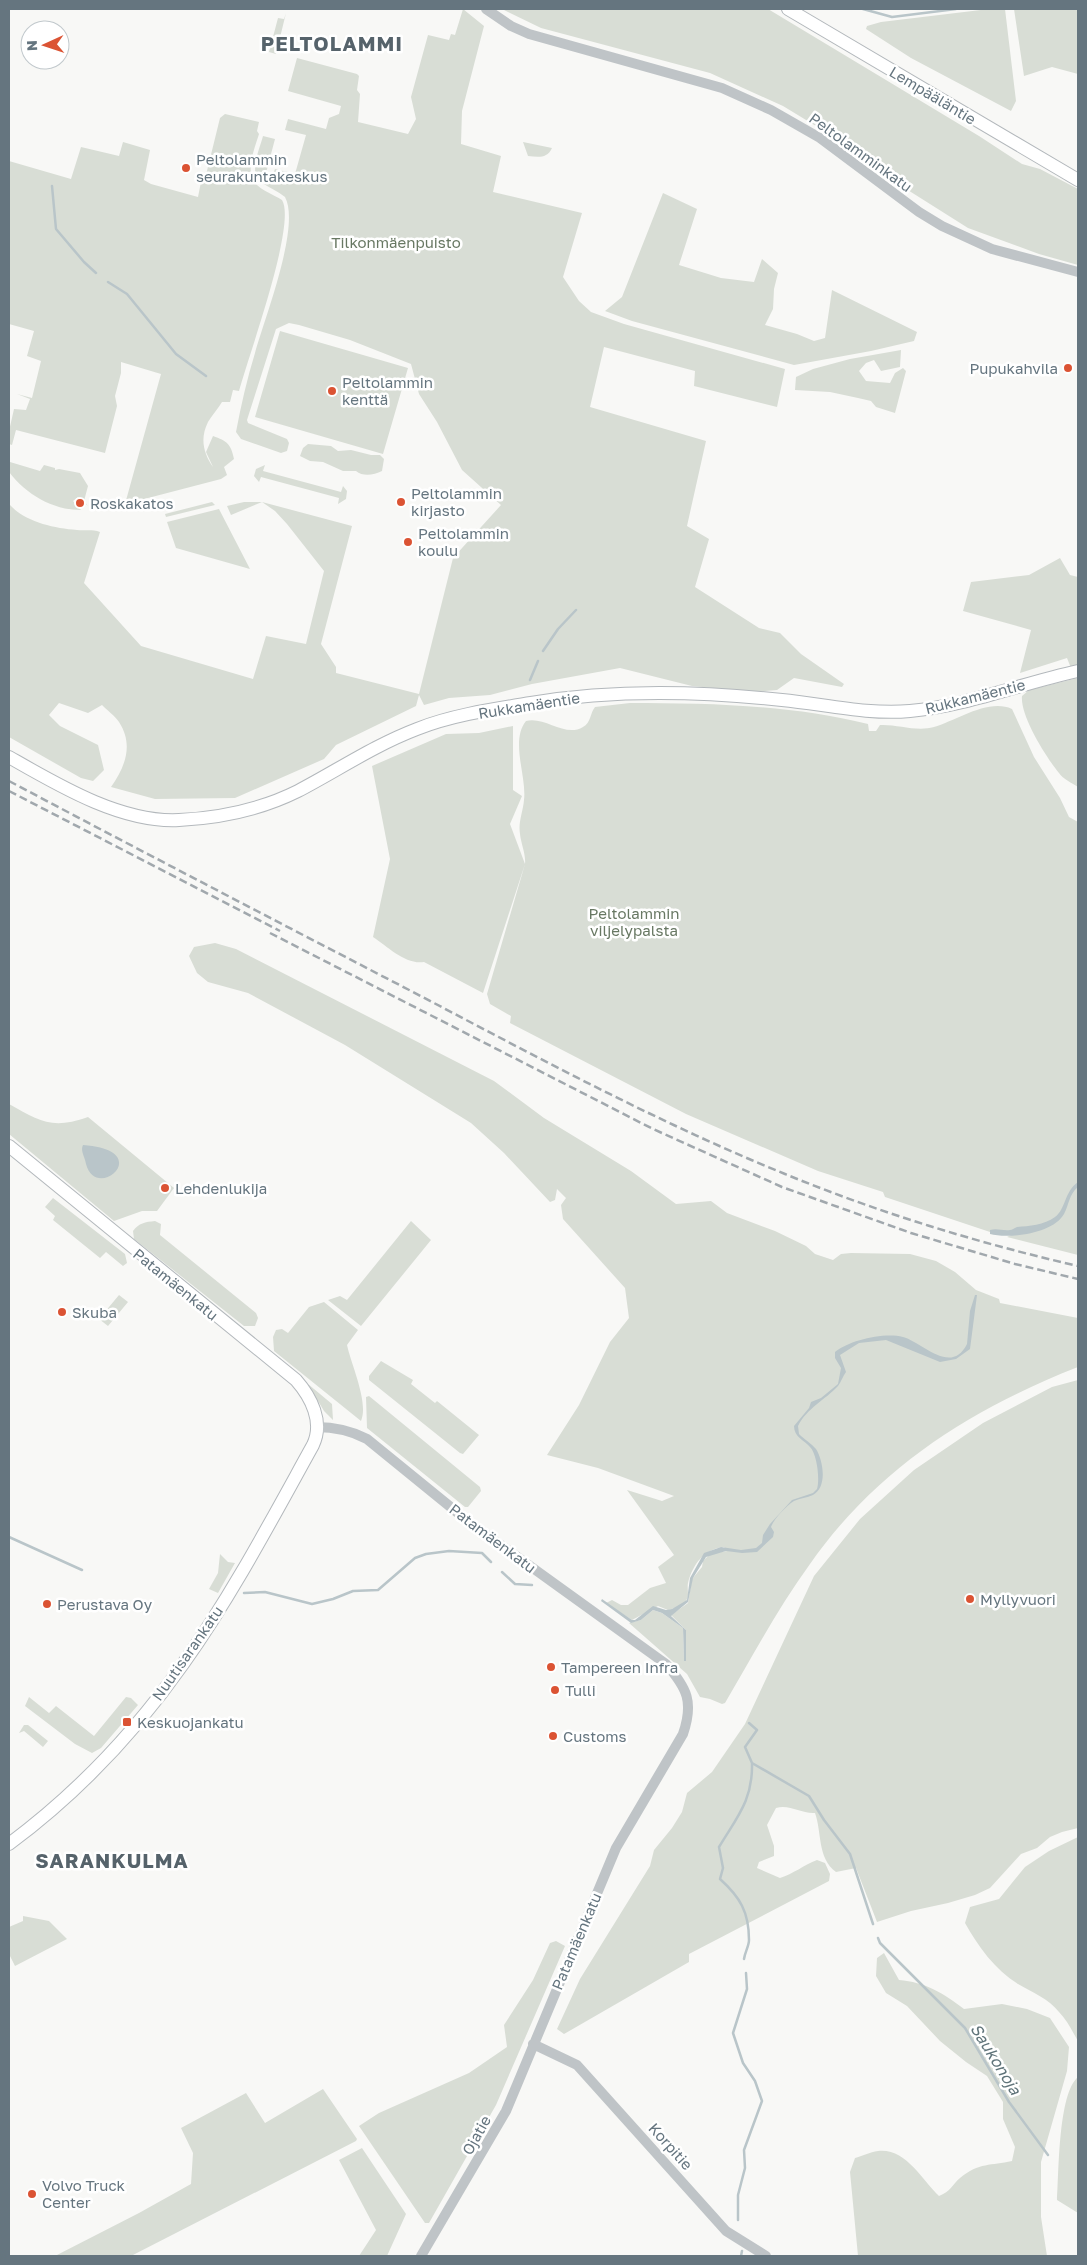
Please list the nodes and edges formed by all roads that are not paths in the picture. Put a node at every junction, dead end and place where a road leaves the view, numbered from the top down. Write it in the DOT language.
graph roads {
  1 [pos="486,9"];
  2 [pos="788,9"];
  3 [pos="1078,180"];
  4 [pos="1078,272"];
  5 [pos="1078,671"];
  6 [pos="9,757"];
  7 [pos="9,1146"];
  8 [pos="316,1427"];
  9 [pos="9,1844"];
  10 [pos="534,2044"];
  11 [pos="421,2256"];
  12 [pos="766,2256"];
  1 -- 4 [label="street, Peltolamminkatu"];
  2 -- 3 [label="main road, Lempääläntie"];
  5 -- 6 [label="main road, Rukkamäentie"];
  7 -- 8 [label="main road, Patamäenkatu"];
  8 -- 9 [label="main road, Nuutisarankatu"];
  8 -- 10 [label="street, Patamäenkatu"];
  10 -- 11 [label="street, Ojatie"];
  10 -- 12 [label="street, Korpitie"];
}
